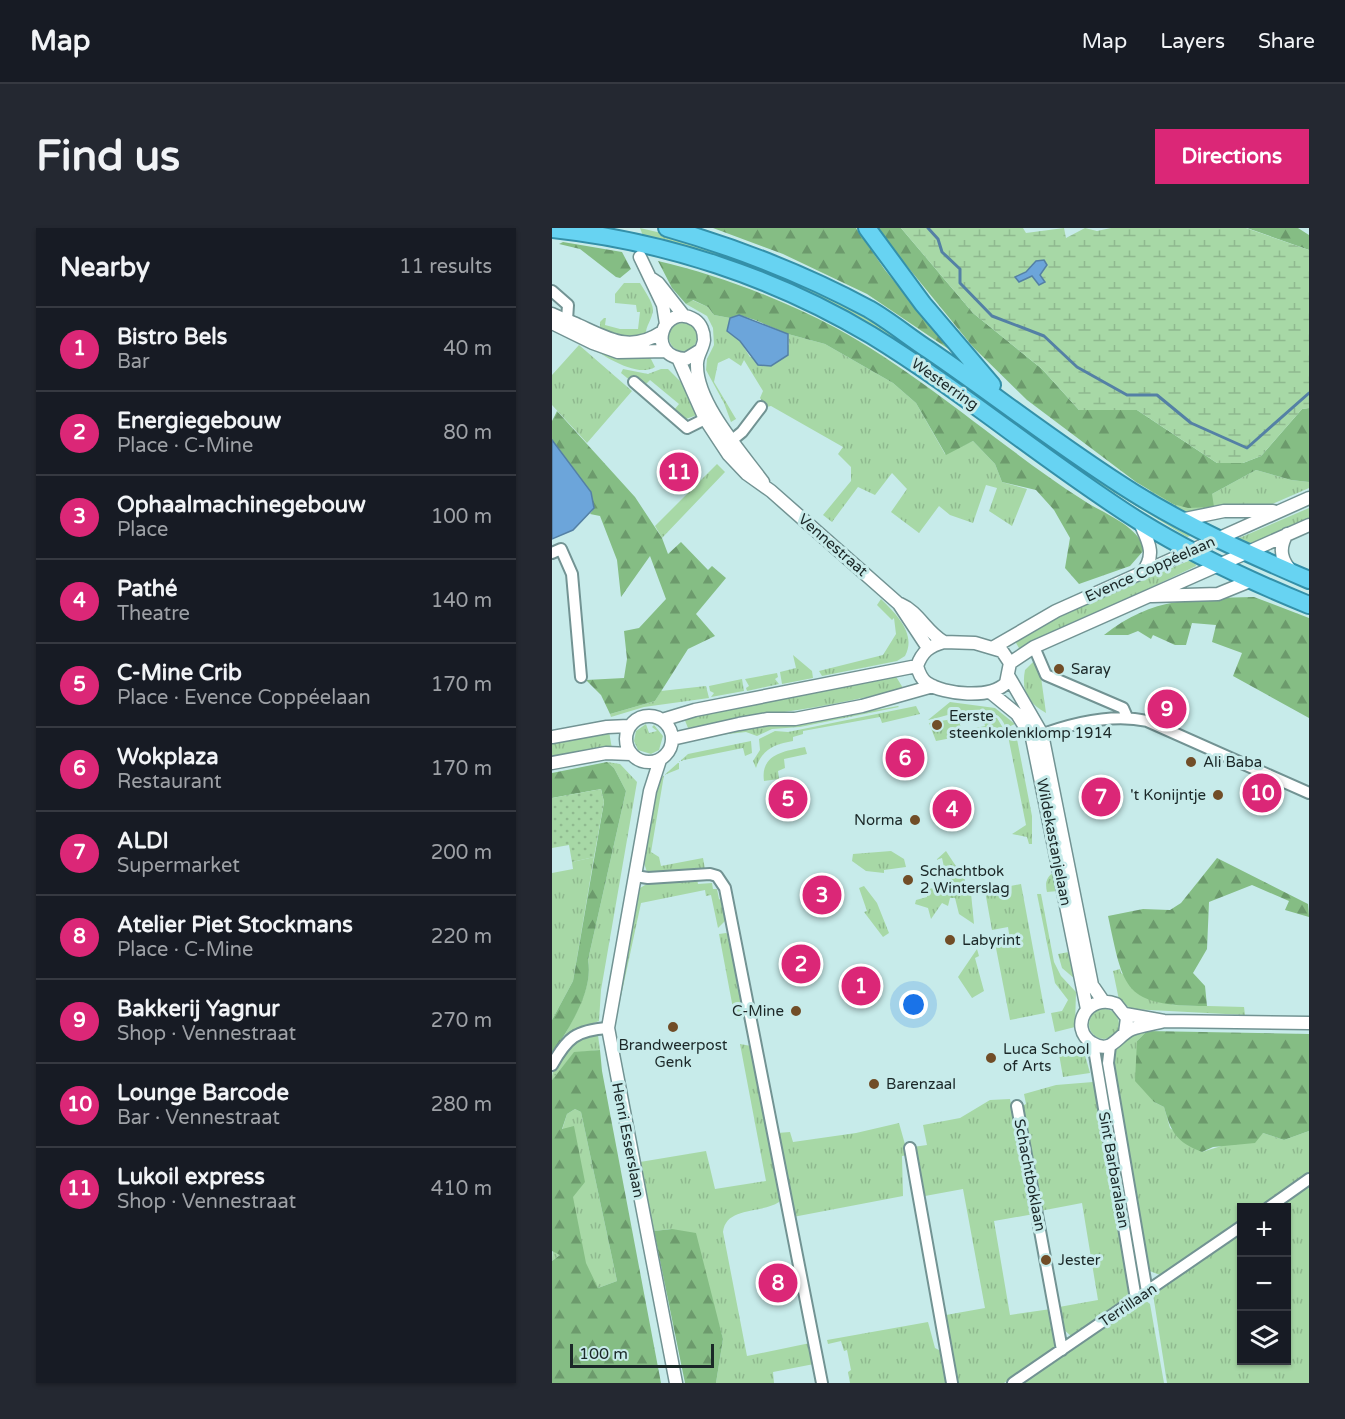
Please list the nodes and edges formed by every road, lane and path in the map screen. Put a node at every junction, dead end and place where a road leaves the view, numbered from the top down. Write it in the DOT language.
graph roads {
  1 [pos="667,228"];
  2 [pos="867,228"];
  3 [pos="553,230"];
  4 [pos="640,257"];
  5 [pos="651,278"];
  6 [pos="552,291"];
  7 [pos="552,314"];
  8 [pos="684,316"];
  9 [pos="567,320"];
  10 [pos="552,323"];
  11 [pos="664,328"];
  12 [pos="666,351"];
  13 [pos="699,351"];
  14 [pos="678,358"];
  15 [pos="634,382"];
  16 [pos="761,406"];
  17 [pos="1014,410"];
  18 [pos="705,418"];
  19 [pos="731,441"];
  20 [pos="767,488"];
  21 [pos="1309,498"];
  22 [pos="1283,510"];
  23 [pos="1138,520"];
  24 [pos="1180,520"];
  25 [pos="1309,525"];
  26 [pos="1287,534"];
  27 [pos="1217,540"];
  28 [pos="1190,551"];
  29 [pos="1245,552"];
  30 [pos="552,553"];
  31 [pos="1215,565"];
  32 [pos="1142,573"];
  33 [pos="1301,577"];
  34 [pos="1250,581"];
  35 [pos="1148,596"];
  36 [pos="899,603"];
  37 [pos="1309,605"];
  38 [pos="944,642"];
  39 [pos="993,647"];
  40 [pos="1034,647"];
  41 [pos="928,648"];
  42 [pos="1010,663"];
  43 [pos="917,666"];
  44 [pos="581,677"];
  45 [pos="1009,677"];
  46 [pos="933,686"];
  47 [pos="990,692"];
  48 [pos="1127,717"];
  49 [pos="662,720"];
  50 [pos="629,726"];
  51 [pos="1037,736"];
  52 [pos="552,737"];
  53 [pos="672,739"];
  54 [pos="636,757"];
  55 [pos="660,760"];
  56 [pos="552,763"];
  57 [pos="650,791"];
  58 [pos="1309,793"];
  59 [pos="635,876"];
  60 [pos="1103,1001"];
  61 [pos="1087,1009"];
  62 [pos="1125,1014"];
  63 [pos="1164,1021"];
  64 [pos="1309,1023"];
  65 [pos="608,1028"];
  66 [pos="1125,1033"];
  67 [pos="1090,1041"];
  68 [pos="1110,1046"];
  69 [pos="552,1065"];
  70 [pos="1017,1106"];
  71 [pos="910,1148"];
  72 [pos="1309,1179"];
  73 [pos="1275,1203"];
  74 [pos="1237,1229"];
  75 [pos="1147,1292"];
  76 [pos="1136,1299"];
  77 [pos="1067,1347"];
  78 [pos="676,1383"];
  79 [pos="822,1383"];
  80 [pos="952,1383"];
  81 [pos="1013,1383"];
  1 -- 17 [label="highway, Westerring"];
  2 -- 17 [label="highway"];
  3 -- 23 [label="highway, Westerring"];
  4 -- 5 [label="street"];
  5 -- 8 [label="street, Vennestraat"];
  5 -- 11 [label="street"];
  6 -- 9 [label="street"];
  7 -- 9 [label="street"];
  8 -- 11 [label="street"];
  8 -- 13 [label="street, Vennestraat"];
  9 -- 11 [label="street"];
  10 -- 12 [label="street"];
  11 -- 12 [label="street"];
  12 -- 14 [label="street"];
  13 -- 14 [label="street"];
  13 -- 19 [label="street, Vennestraat"];
  14 -- 18 [label="street, Vennestraat"];
  15 -- 18 [label="street"];
  16 -- 19 [label="street"];
  17 -- 24 [label="highway, Westerring"];
  18 -- 20 [label="street, Vennestraat"];
  19 -- 20 [label="street, Vennestraat"];
  20 -- 36 [label="street, Vennestraat"];
  21 -- 22 [label="street, Evence Coppéelaan"];
  22 -- 24 [label="street"];
  22 -- 27 [label="street, Evence Coppéelaan"];
  23 -- 28 [label="highway, Westerring"];
  23 -- 32 [label="street"];
  24 -- 27 [label="highway, Westerring"];
  25 -- 26 [label="street, Evence Coppéelaan"];
  26 -- 29 [label="street, Evence Coppéelaan"];
  26 -- 33 [label="street"];
  27 -- 28 [label="street, Evence Coppéelaan"];
  27 -- 29 [label="highway, Westerring"];
  28 -- 31 [label="highway, Westerring"];
  28 -- 32 [label="street, Evence Coppéelaan"];
  29 -- 31 [label="street, Evence Coppéelaan"];
  29 -- 33 [label="highway, Westerring"];
  30 -- 44 [label="street"];
  31 -- 34 [label="highway, Westerring"];
  31 -- 35 [label="street, Evence Coppéelaan"];
  32 -- 39 [label="street, Evence Coppéelaan"];
  34 -- 35 [label="street"];
  34 -- 37 [label="highway, Westerring"];
  35 -- 40 [label="street, Evence Coppéelaan"];
  36 -- 38 [label="street, Vennestraat"];
  36 -- 41 [label="street, Vennestraat"];
  38 -- 39 [label="street"];
  38 -- 41 [label="street"];
  39 -- 42 [label="street"];
  40 -- 42 [label="street, Evence Coppéelaan"];
  40 -- 48 [label="street"];
  41 -- 43 [label="street"];
  42 -- 45 [label="street"];
  43 -- 46 [label="street"];
  43 -- 49 [label="street"];
  45 -- 47 [label="street"];
  45 -- 51 [label="street, Wildekastanjelaan"];
  46 -- 47 [label="street"];
  46 -- 53 [label="street"];
  47 -- 51 [label="street, Wildekastanjelaan"];
  48 -- 51 [label="street"];
  48 -- 58 [label="street"];
  49 -- 50 [label="street"];
  49 -- 53 [label="street"];
  50 -- 52 [label="street"];
  50 -- 54 [label="street"];
  51 -- 60 [label="street, Wildekastanjelaan"];
  51 -- 61 [label="street, Wildekastanjelaan"];
  53 -- 55 [label="street"];
  54 -- 55 [label="street"];
  54 -- 56 [label="street"];
  54 -- 57 [label="street, Henri Esserslaan"];
  55 -- 57 [label="street, Henri Esserslaan"];
  57 -- 59 [label="street, Henri Esserslaan"];
  59 -- 65 [label="street, Henri Esserslaan"];
  59 -- 79 [label="street"];
  60 -- 61 [label="street"];
  60 -- 62 [label="street"];
  61 -- 67 [label="street, Wildekastanjelaan"];
  62 -- 63 [label="street"];
  62 -- 66 [label="street"];
  63 -- 64 [label="street"];
  63 -- 66 [label="street"];
  65 -- 69 [label="street"];
  65 -- 78 [label="street, Henri Esserslaan"];
  66 -- 68 [label="street"];
  67 -- 68 [label="street"];
  67 -- 76 [label="street, Sint Barbaralaan"];
  68 -- 75 [label="street, Sint Barbaralaan"];
  70 -- 77 [label="street, Schachtboklaan"];
  71 -- 80 [label="street"];
  72 -- 73 [label="street"];
  74 -- 75 [label="street, Terrillaan"];
  75 -- 76 [label="street, Terrillaan"];
  76 -- 77 [label="street, Terrillaan"];
  77 -- 81 [label="street, Terrillaan"];
}
